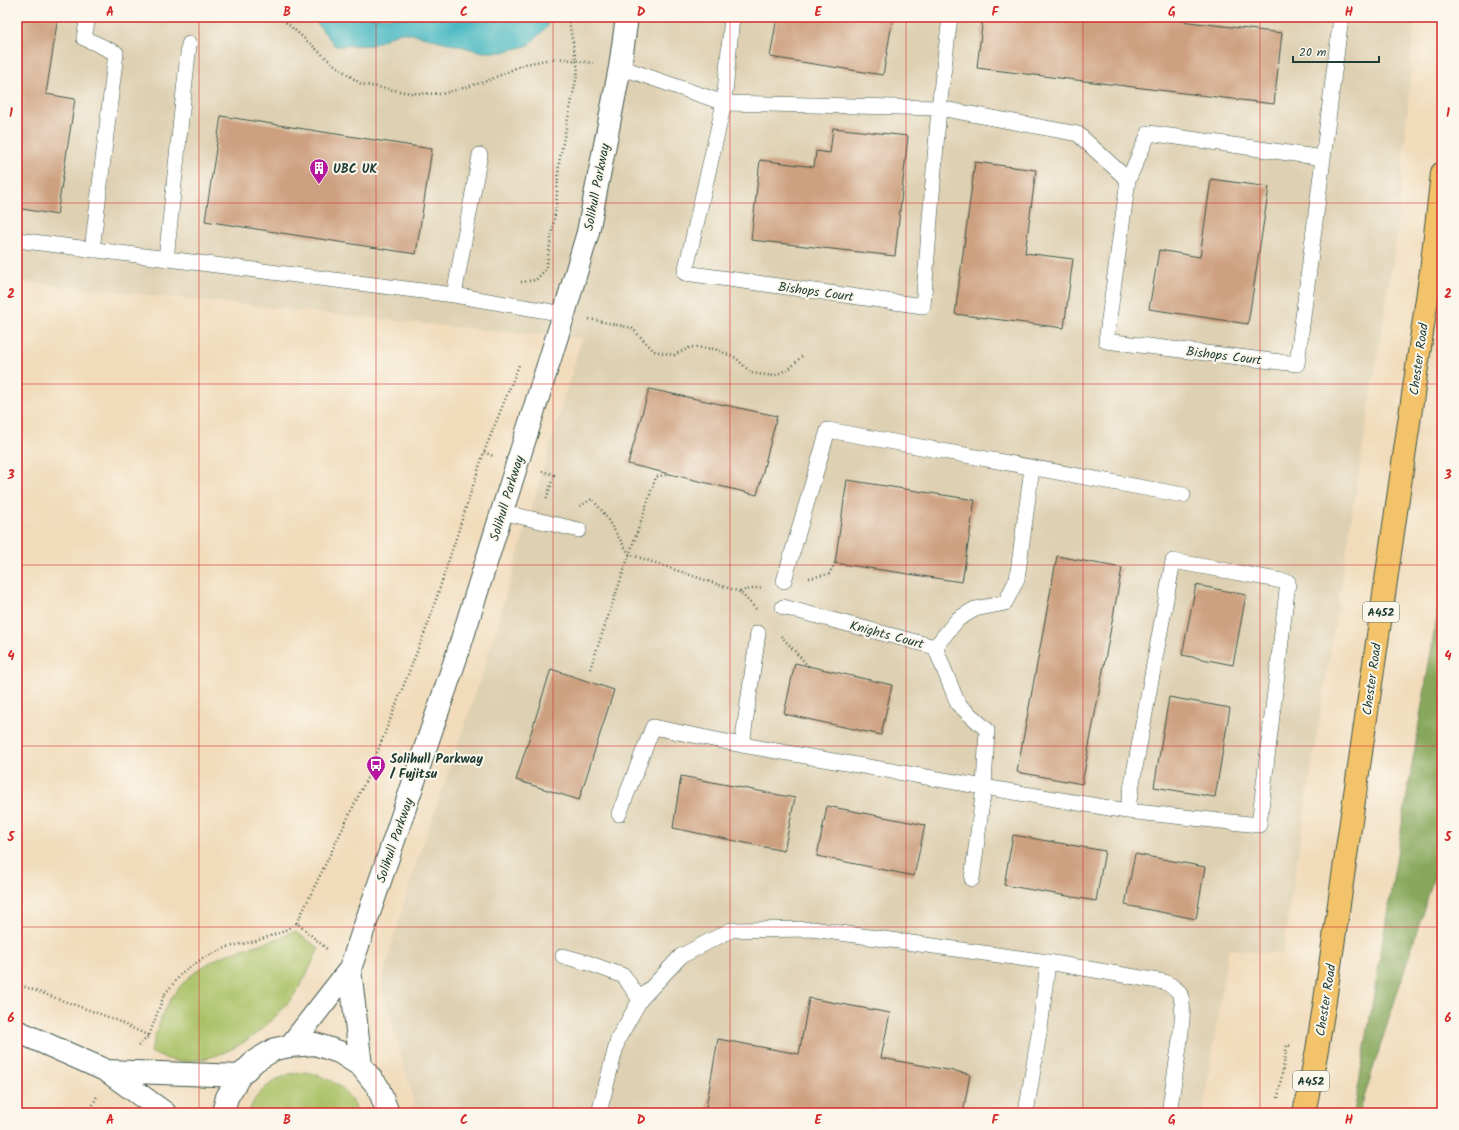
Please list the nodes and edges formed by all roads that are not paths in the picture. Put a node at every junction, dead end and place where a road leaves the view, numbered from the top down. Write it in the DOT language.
graph roads {
  1 [pos="88,17"];
  2 [pos="627,17"];
  3 [pos="732,17"];
  4 [pos="950,17"];
  5 [pos="1340,17"];
  6 [pos="189,44"];
  7 [pos="620,67"];
  8 [pos="724,103"];
  9 [pos="939,108"];
  10 [pos="480,155"];
  11 [pos="1323,158"];
  12 [pos="1442,173"];
  13 [pos="1128,180"];
  14 [pos="17,240"];
  15 [pos="92,250"];
  16 [pos="166,259"];
  17 [pos="454,295"];
  18 [pos="564,314"];
  19 [pos="1032,468"];
  20 [pos="1183,495"];
  21 [pos="502,512"];
  22 [pos="579,530"];
  23 [pos="784,581"];
  24 [pos="783,607"];
  25 [pos="758,633"];
  26 [pos="935,647"];
  27 [pos="742,745"];
  28 [pos="984,787"];
  29 [pos="1127,811"];
  30 [pos="619,814"];
  31 [pos="972,879"];
  32 [pos="563,956"];
  33 [pos="1048,962"];
  34 [pos="350,969"];
  35 [pos="640,1000"];
  36 [pos="17,1031"];
  37 [pos="290,1046"];
  38 [pos="361,1066"];
  39 [pos="107,1071"];
  40 [pos="240,1076"];
  41 [pos="165,1113"];
  42 [pos="223,1113"];
  43 [pos="388,1113"];
  44 [pos="599,1113"];
  45 [pos="1026,1113"];
  46 [pos="1169,1113"];
  47 [pos="1304,1113"];
  1 -- 15 [label="lane"];
  2 -- 7 [label="street, Solihull Parkway"];
  3 -- 8 [label="lane, Bishops Court"];
  4 -- 9 [label="lane, Bishops Court"];
  5 -- 11 [label="lane, Bishops Court"];
  6 -- 16 [label="lane"];
  7 -- 8 [label="lane"];
  7 -- 18 [label="street, Solihull Parkway"];
  8 -- 9 [label="lane"];
  8 -- 9 [label="lane, Bishops Court"];
  9 -- 13 [label="lane"];
  10 -- 17 [label="lane"];
  11 -- 13 [label="lane, Bishops Court"];
  11 -- 13 [label="lane, Bishops Court"];
  12 -- 47 [label="highway, Chester Road / A452"];
  14 -- 15 [label="lane"];
  15 -- 16 [label="lane"];
  16 -- 17 [label="lane"];
  17 -- 18 [label="lane"];
  18 -- 21 [label="street, Solihull Parkway"];
  19 -- 20 [label="lane"];
  19 -- 23 [label="lane"];
  19 -- 26 [label="lane, Knights Court"];
  21 -- 22 [label="lane"];
  21 -- 34 [label="street, Solihull Parkway"];
  24 -- 26 [label="lane, Knights Court"];
  25 -- 27 [label="lane"];
  26 -- 28 [label="lane"];
  27 -- 28 [label="lane"];
  27 -- 30 [label="lane"];
  28 -- 29 [label="lane"];
  28 -- 31 [label="lane"];
  29 -- 29 [label="lane"];
  32 -- 35 [label="lane"];
  33 -- 35 [label="lane"];
  33 -- 45 [label="lane"];
  33 -- 46 [label="lane"];
  34 -- 37 [label="street"];
  34 -- 38 [label="street"];
  35 -- 44 [label="lane"];
  36 -- 39 [label="street"];
  37 -- 38 [label="street"];
  37 -- 40 [label="street"];
  38 -- 43 [label="street"];
  39 -- 40 [label="street"];
  39 -- 41 [label="street"];
  40 -- 42 [label="street"];
}
